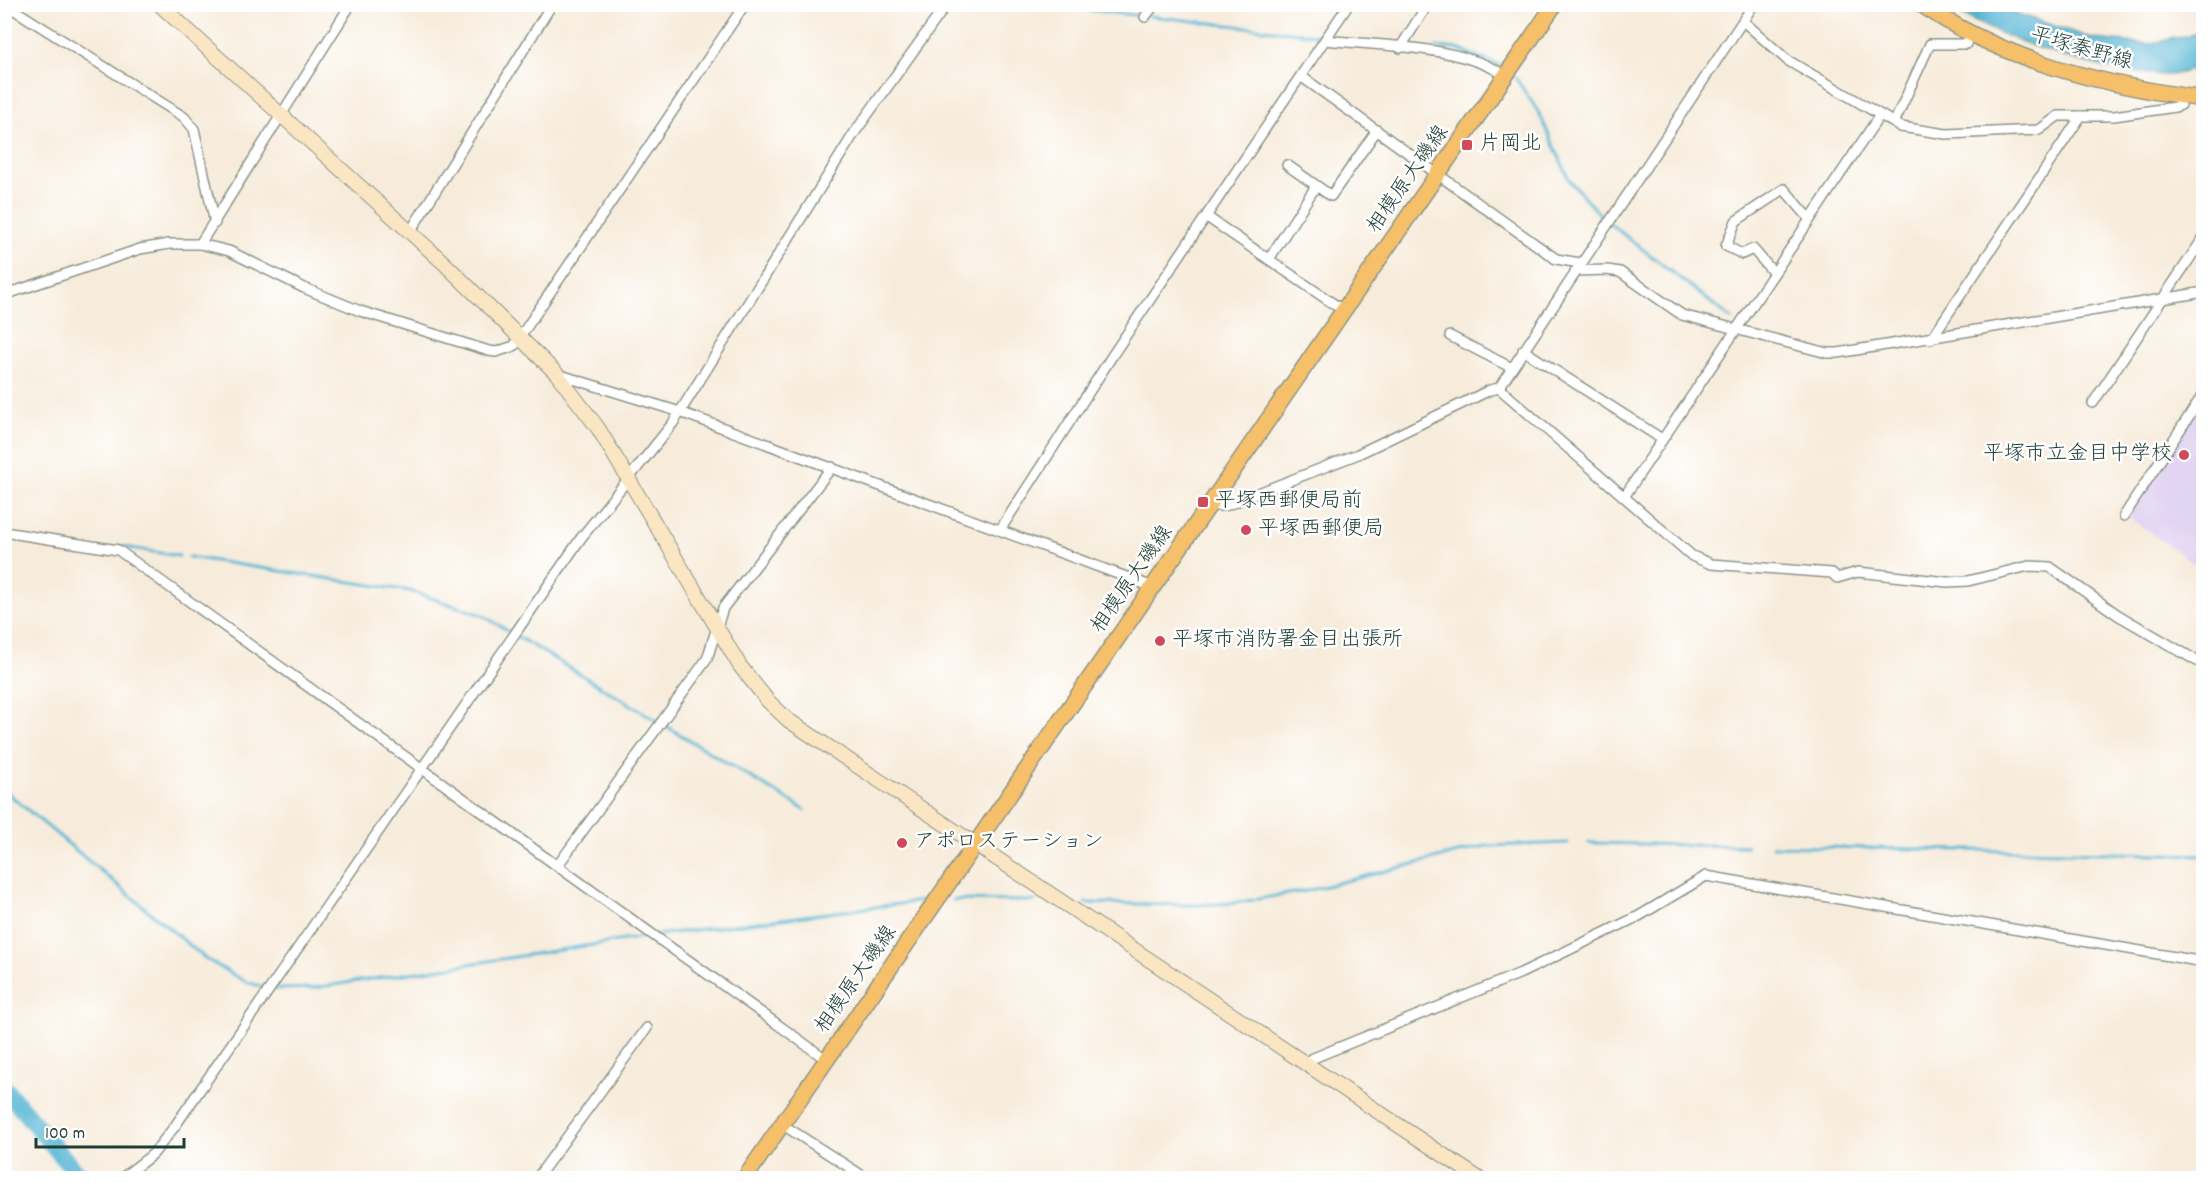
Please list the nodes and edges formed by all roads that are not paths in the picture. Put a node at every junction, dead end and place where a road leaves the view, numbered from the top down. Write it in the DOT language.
graph roads {
  1 [pos="5,4"];
  2 [pos="159,4"];
  3 [pos="351,4"];
  4 [pos="552,4"];
  5 [pos="745,4"];
  6 [pos="947,4"];
  7 [pos="1155,4"];
  8 [pos="1349,4"];
  9 [pos="1428,4"];
  10 [pos="1555,4"];
  11 [pos="1755,4"];
  12 [pos="1921,4"];
  13 [pos="1147,15"];
  14 [pos="1743,21"];
  15 [pos="1971,34"];
  16 [pos="1326,40"];
  17 [pos="1401,44"];
  18 [pos="1506,76"];
  19 [pos="1302,77"];
  20 [pos="2183,96"];
  21 [pos="2204,99"];
  22 [pos="1880,115"];
  23 [pos="283,116"];
  24 [pos="2081,116"];
  25 [pos="1894,123"];
  26 [pos="1377,130"];
  27 [pos="1287,165"];
  28 [pos="1438,174"];
  29 [pos="1316,186"];
  30 [pos="1207,217"];
  31 [pos="1810,219"];
  32 [pos="215,224"];
  33 [pos="410,232"];
  34 [pos="2204,237"];
  35 [pos="200,244"];
  36 [pos="1269,259"];
  37 [pos="1578,267"];
  38 [pos="1773,272"];
  39 [pos="2204,292"];
  40 [pos="4,295"];
  41 [pos="2162,299"];
  42 [pos="1344,311"];
  43 [pos="1736,328"];
  44 [pos="1450,336"];
  45 [pos="522,337"];
  46 [pos="1930,339"];
  47 [pos="1523,350"];
  48 [pos="1512,368"];
  49 [pos="556,373"];
  50 [pos="1499,388"];
  51 [pos="2204,393"];
  52 [pos="2093,403"];
  53 [pos="680,412"];
  54 [pos="1662,439"];
  55 [pos="832,467"];
  56 [pos="627,480"];
  57 [pos="1624,497"];
  58 [pos="1210,506"];
  59 [pos="2124,516"];
  60 [pos="1000,530"];
  61 [pos="4,532"];
  62 [pos="1153,588"];
  63 [pos="717,629"];
  64 [pos="2204,665"];
  65 [pos="422,768"];
  66 [pos="976,845"];
  67 [pos="558,865"];
  68 [pos="2204,962"];
  69 [pos="646,1028"];
  70 [pos="827,1060"];
  71 [pos="1307,1065"];
  72 [pos="783,1125"];
  73 [pos="124,1176"];
  74 [pos="537,1179"];
  75 [pos="745,1179"];
  76 [pos="866,1179"];
  77 [pos="1478,1179"];
  1 -- 32 [label="street"];
  2 -- 23 [label="street"];
  3 -- 23 [label="street"];
  4 -- 33 [label="street"];
  5 -- 45 [label="street"];
  6 -- 53 [label="street"];
  7 -- 13 [label="street"];
  8 -- 16 [label="street"];
  9 -- 17 [label="street"];
  10 -- 18 [label="main road, 相模原大磯線"];
  11 -- 14 [label="street"];
  12 -- 15 [label="main road, 平塚秦野線"];
  14 -- 22 [label="street"];
  14 -- 37 [label="street"];
  15 -- 20 [label="main road, 平塚秦野線"];
  15 -- 25 [label="street"];
  16 -- 17 [label="street"];
  16 -- 19 [label="street"];
  17 -- 18 [label="street"];
  18 -- 28 [label="main road, 相模原大磯線"];
  19 -- 26 [label="street"];
  19 -- 30 [label="street"];
  20 -- 21 [label="main road, 平塚秦野線"];
  20 -- 24 [label="street"];
  22 -- 25 [label="street"];
  22 -- 31 [label="street"];
  23 -- 32 [label="street"];
  23 -- 33 [label="street"];
  24 -- 25 [label="street"];
  24 -- 46 [label="street"];
  26 -- 28 [label="street"];
  26 -- 29 [label="street"];
  27 -- 29 [label="street"];
  28 -- 37 [label="street"];
  28 -- 42 [label="main road, 相模原大磯線"];
  29 -- 36 [label="street"];
  30 -- 36 [label="street"];
  30 -- 60 [label="street"];
  31 -- 38 [label="street"];
  31 -- 38 [label="street"];
  32 -- 35 [label="street"];
  33 -- 45 [label="street"];
  34 -- 41 [label="street"];
  35 -- 40 [label="street"];
  35 -- 45 [label="street"];
  36 -- 42 [label="street"];
  37 -- 43 [label="street"];
  37 -- 47 [label="street"];
  38 -- 43 [label="street"];
  39 -- 41 [label="street"];
  41 -- 46 [label="street"];
  41 -- 52 [label="street"];
  42 -- 58 [label="main road, 相模原大磯線"];
  43 -- 46 [label="street"];
  43 -- 54 [label="street"];
  44 -- 48 [label="street"];
  45 -- 49 [label="street"];
  47 -- 48 [label="street"];
  47 -- 54 [label="street"];
  48 -- 50 [label="street"];
  49 -- 53 [label="street"];
  49 -- 56 [label="street"];
  50 -- 57 [label="street"];
  50 -- 58 [label="street"];
  51 -- 59 [label="street"];
  53 -- 55 [label="street"];
  53 -- 56 [label="street"];
  54 -- 57 [label="street"];
  55 -- 60 [label="street"];
  55 -- 63 [label="street"];
  56 -- 63 [label="street"];
  56 -- 65 [label="street"];
  57 -- 64 [label="street"];
  58 -- 62 [label="main road, 相模原大磯線"];
  60 -- 62 [label="street"];
  61 -- 65 [label="street"];
  62 -- 66 [label="main road, 相模原大磯線"];
  63 -- 66 [label="street"];
  63 -- 67 [label="street"];
  65 -- 67 [label="street"];
  65 -- 73 [label="street"];
  66 -- 70 [label="main road, 相模原大磯線"];
  66 -- 71 [label="street"];
  67 -- 70 [label="street"];
  68 -- 71 [label="street"];
  69 -- 74 [label="street"];
  70 -- 72 [label="main road, 相模原大磯線"];
  71 -- 77 [label="street"];
  72 -- 75 [label="main road, 相模原大磯線"];
  72 -- 76 [label="street"];
}
